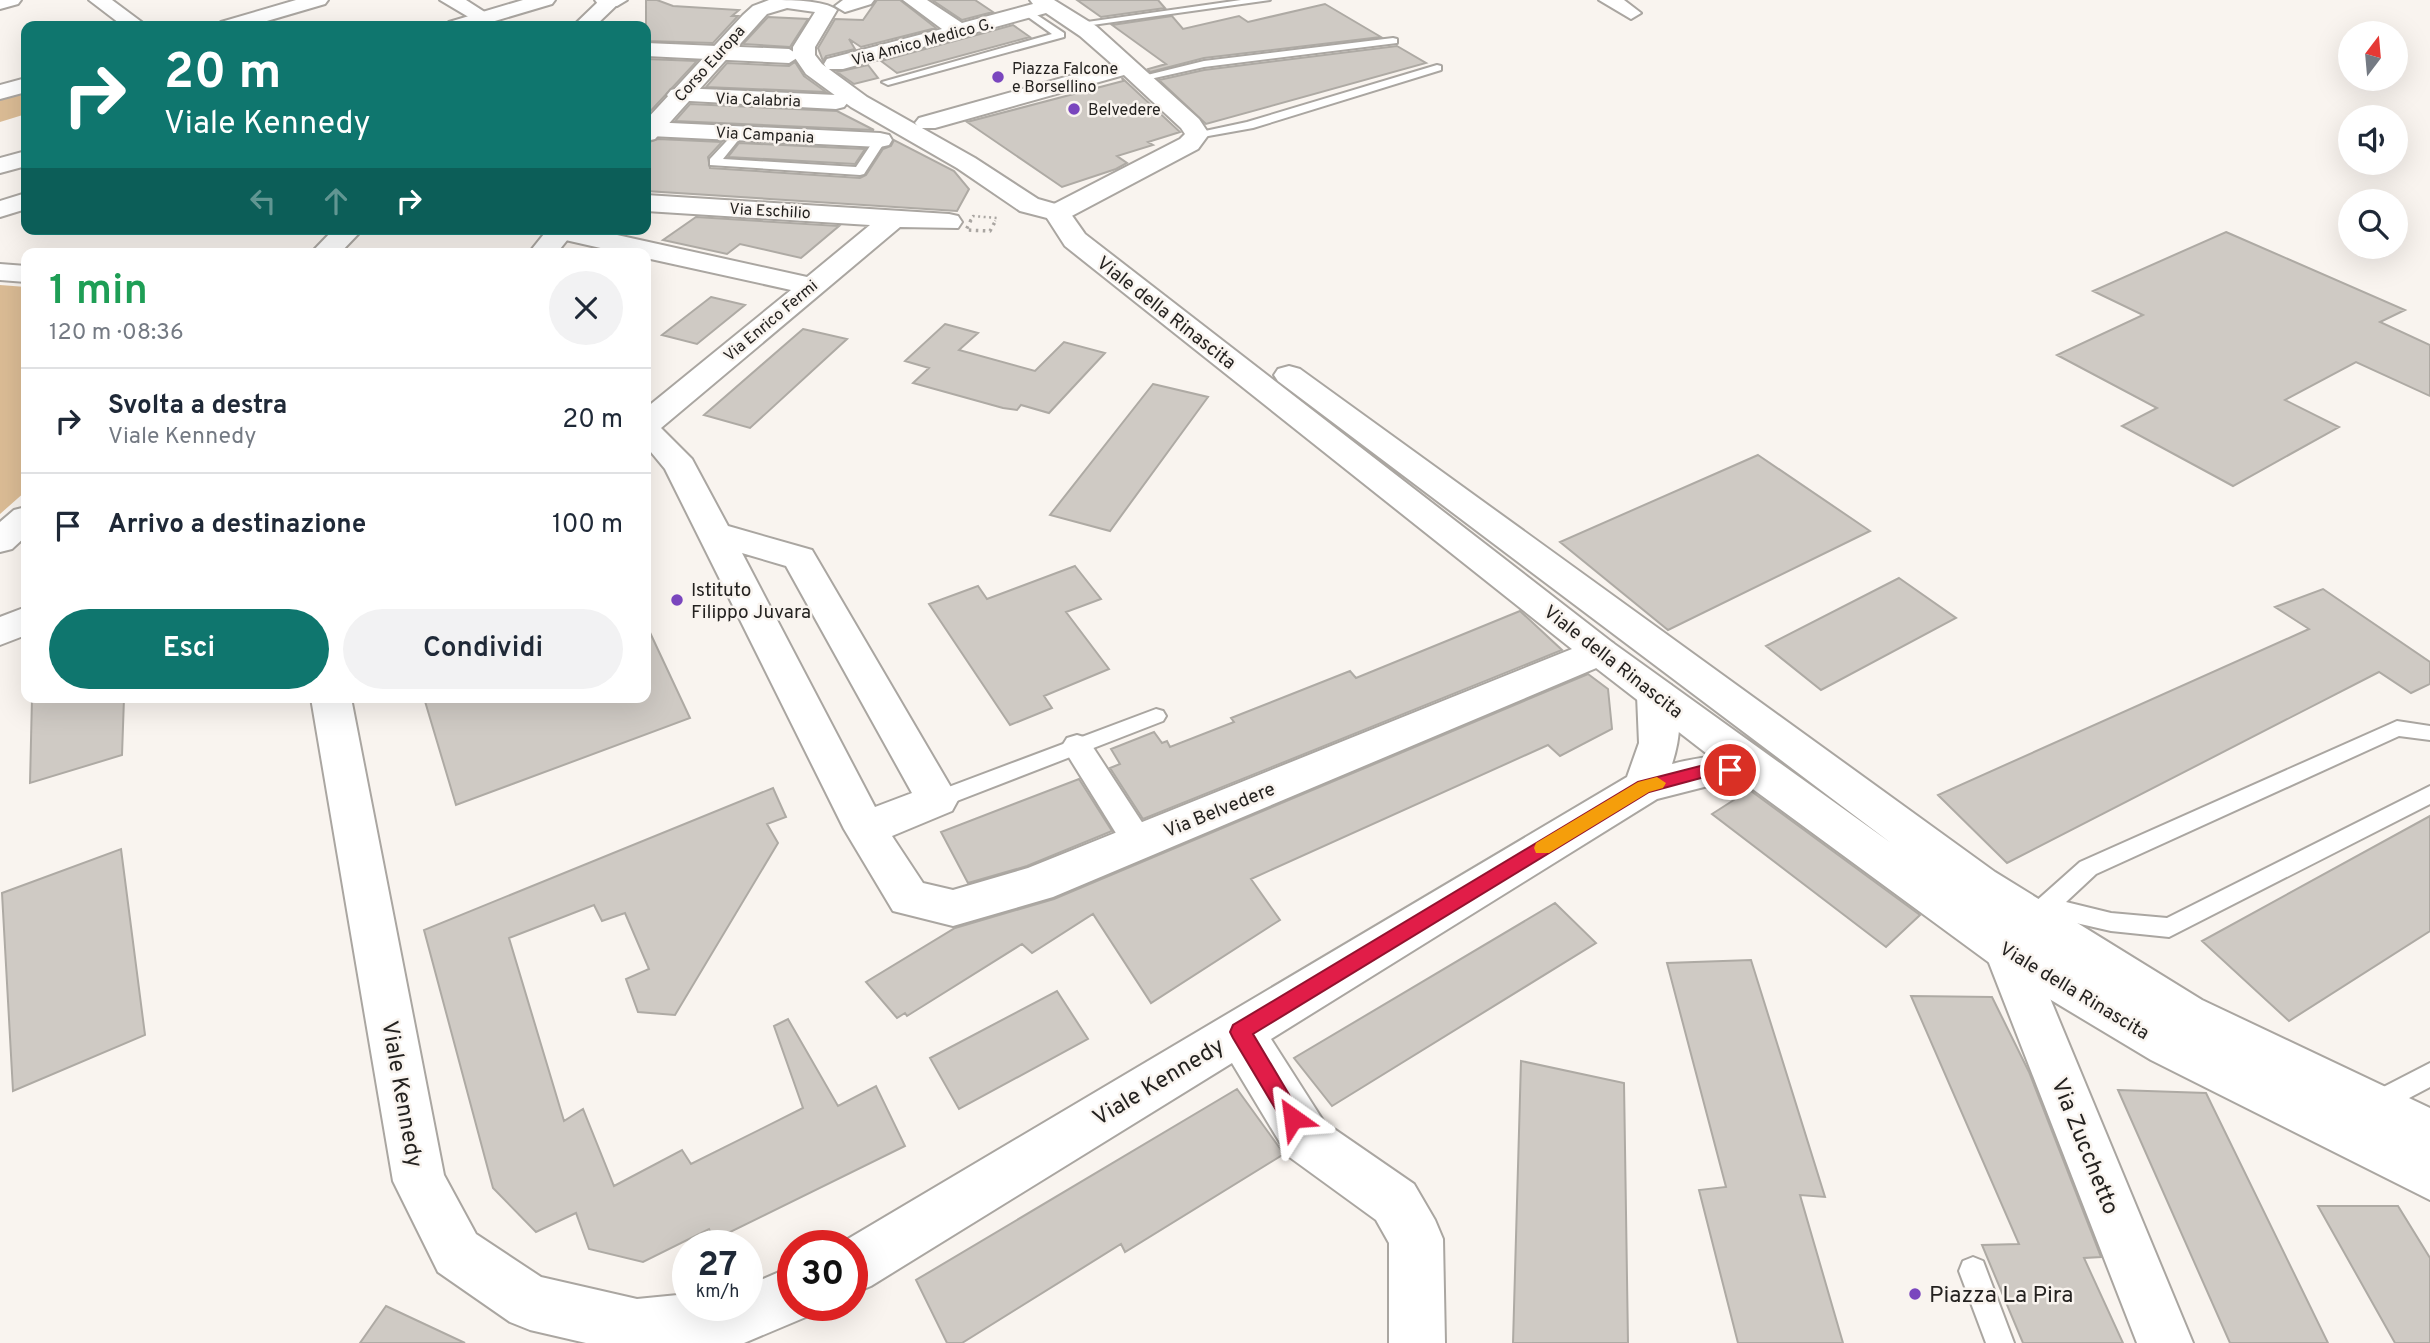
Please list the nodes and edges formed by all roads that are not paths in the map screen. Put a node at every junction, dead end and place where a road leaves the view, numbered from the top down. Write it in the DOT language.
graph roads {
  1 [pos="11,0"];
  2 [pos="99,0"];
  3 [pos="318,0"];
  4 [pos="450,0"];
  5 [pos="545,0"];
  6 [pos="914,0"];
  7 [pos="1265,0"];
  8 [pos="1609,0"];
  9 [pos="611,1"];
  10 [pos="781,1"];
  11 [pos="848,2"];
  12 [pos="0,3"];
  13 [pos="274,5"];
  14 [pos="1040,6"];
  15 [pos="1630,13"];
  16 [pos="484,18"];
  17 [pos="129,21"];
  18 [pos="239,21"];
  19 [pos="306,21"];
  20 [pos="474,21"];
  21 [pos="589,21"];
  22 [pos="1078,24"];
  23 [pos="960,31"];
  24 [pos="1393,41"];
  25 [pos="651,49"];
  26 [pos="718,53"];
  27 [pos="789,56"];
  28 [pos="835,64"];
  29 [pos="1437,68"];
  30 [pos="1134,73"];
  31 [pos="888,82"];
  32 [pos="21,86"];
  33 [pos="0,92"];
  34 [pos="679,96"];
  35 [pos="758,100"];
  36 [pos="836,102"];
  37 [pos="927,123"];
  38 [pos="651,129"];
  39 [pos="651,132"];
  40 [pos="735,133"];
  41 [pos="1197,134"];
  42 [pos="880,140"];
  43 [pos="21,160"];
  44 [pos="0,166"];
  45 [pos="21,203"];
  46 [pos="651,203"];
  47 [pos="0,209"];
  48 [pos="1057,213"];
  49 [pos="895,218"];
  50 [pos="961,219"];
  51 [pos="344,235"];
  52 [pos="584,235"];
  53 [pos="329,248"];
  54 [pos="642,248"];
  55 [pos="651,250"];
  56 [pos="0,272"];
  57 [pos="21,274"];
  58 [pos="811,286"];
  59 [pos="651,420"];
  60 [pos="651,436"];
  61 [pos="21,522"];
  62 [pos="714,533"];
  63 [pos="0,541"];
  64 [pos="21,622"];
  65 [pos="0,632"];
  66 [pos="1600,652"];
  67 [pos="1657,695"];
  68 [pos="332,703"];
  69 [pos="1156,716"];
  70 [pos="2430,733"];
  71 [pos="1077,746"];
  72 [pos="1761,773"];
  73 [pos="1644,786"];
  74 [pos="2430,794"];
  75 [pos="937,800"];
  76 [pos="865,829"];
  77 [pos="1138,842"];
  78 [pos="2028,924"];
  79 [pos="1240,1032"];
  80 [pos="2430,1074"];
  81 [pos="2372,1105"];
  82 [pos="2430,1133"];
  83 [pos="2430,1175"];
  84 [pos="868,1257"];
  85 [pos="1973,1270"];
  86 [pos="777,1301"];
  87 [pos="1417,1343"];
  88 [pos="2000,1343"];
  89 [pos="2165,1343"];
  1 -- 12 [label="street"];
  2 -- 17 [label="street"];
  3 -- 13 [label="street"];
  4 -- 16 [label="street"];
  5 -- 16 [label="street"];
  6 -- 23 [label="street"];
  7 -- 22 [label="lane"];
  8 -- 15 [label="street"];
  9 -- 21 [label="street"];
  10 -- 26 [label="street, Corso Europa"];
  10 -- 48 [label="street, Viale della Rinascita"];
  11 -- 28 [label="street"];
  13 -- 18 [label="street"];
  13 -- 19 [label="street"];
  14 -- 22 [label="street"];
  14 -- 23 [label="street, Via Amico Medico G."];
  14 -- 31 [label="lane"];
  16 -- 20 [label="street"];
  22 -- 30 [label="street"];
  23 -- 28 [label="street, Via Amico Medico G."];
  24 -- 30 [label="lane"];
  25 -- 26 [label="street"];
  26 -- 27 [label="street"];
  26 -- 34 [label="street, Corso Europa"];
  28 -- 37 [label="street, Viale della Rinascita"];
  29 -- 41 [label="lane"];
  30 -- 37 [label="street"];
  30 -- 41 [label="street"];
  32 -- 33 [label="street"];
  34 -- 35 [label="street, Via Calabria"];
  34 -- 38 [label="street, Corso Europa"];
  35 -- 36 [label="street, Via Calabria"];
  35 -- 40 [label="street"];
  37 -- 48 [label="street, Viale della Rinascita"];
  39 -- 40 [label="street, Via Campania"];
  40 -- 42 [label="street, Via Campania"];
  40 -- 42 [label="lane"];
  41 -- 48 [label="street"];
  43 -- 44 [label="street"];
  45 -- 47 [label="street"];
  46 -- 49 [label="street, Via Eschilio"];
  48 -- 66 [label="street, Viale della Rinascita"];
  48 -- 78 [label="street, Viale della Rinascita"];
  49 -- 50 [label="street, Via Eschilio"];
  49 -- 58 [label="street, Via Enrico Fermi"];
  51 -- 53 [label="street"];
  52 -- 54 [label="street"];
  55 -- 58 [label="street"];
  56 -- 57 [label="street"];
  58 -- 59 [label="street, Via Enrico Fermi"];
  60 -- 62 [label="street, Via Belvedere"];
  61 -- 63 [label="street"];
  62 -- 75 [label="street"];
  62 -- 76 [label="street, Via Belvedere"];
  64 -- 65 [label="street"];
  66 -- 67 [label="street, Viale della Rinascita"];
  66 -- 77 [label="street, Via Belvedere"];
  67 -- 72 [label="street, Viale della Rinascita"];
  67 -- 73 [label="street"];
  68 -- 86 [label="street, Viale Kennedy"];
  69 -- 71 [label="lane"];
  70 -- 78 [label="lane"];
  71 -- 75 [label="lane"];
  71 -- 77 [label="street"];
  72 -- 73 [label="street, Viale Kennedy"];
  72 -- 78 [label="street, Viale della Rinascita"];
  73 -- 79 [label="street, Viale Kennedy"];
  74 -- 78 [label="lane"];
  75 -- 76 [label="street"];
  76 -- 77 [label="street, Via Belvedere"];
  78 -- 81 [label="street, Viale della Rinascita"];
  78 -- 83 [label="street, Viale della Rinascita"];
  78 -- 89 [label="street, Via Zucchetto"];
  79 -- 84 [label="street, Viale Kennedy"];
  79 -- 87 [label="street"];
  80 -- 81 [label="lane"];
  81 -- 82 [label="street, Viale della Rinascita"];
  85 -- 88 [label="lane"];
}
